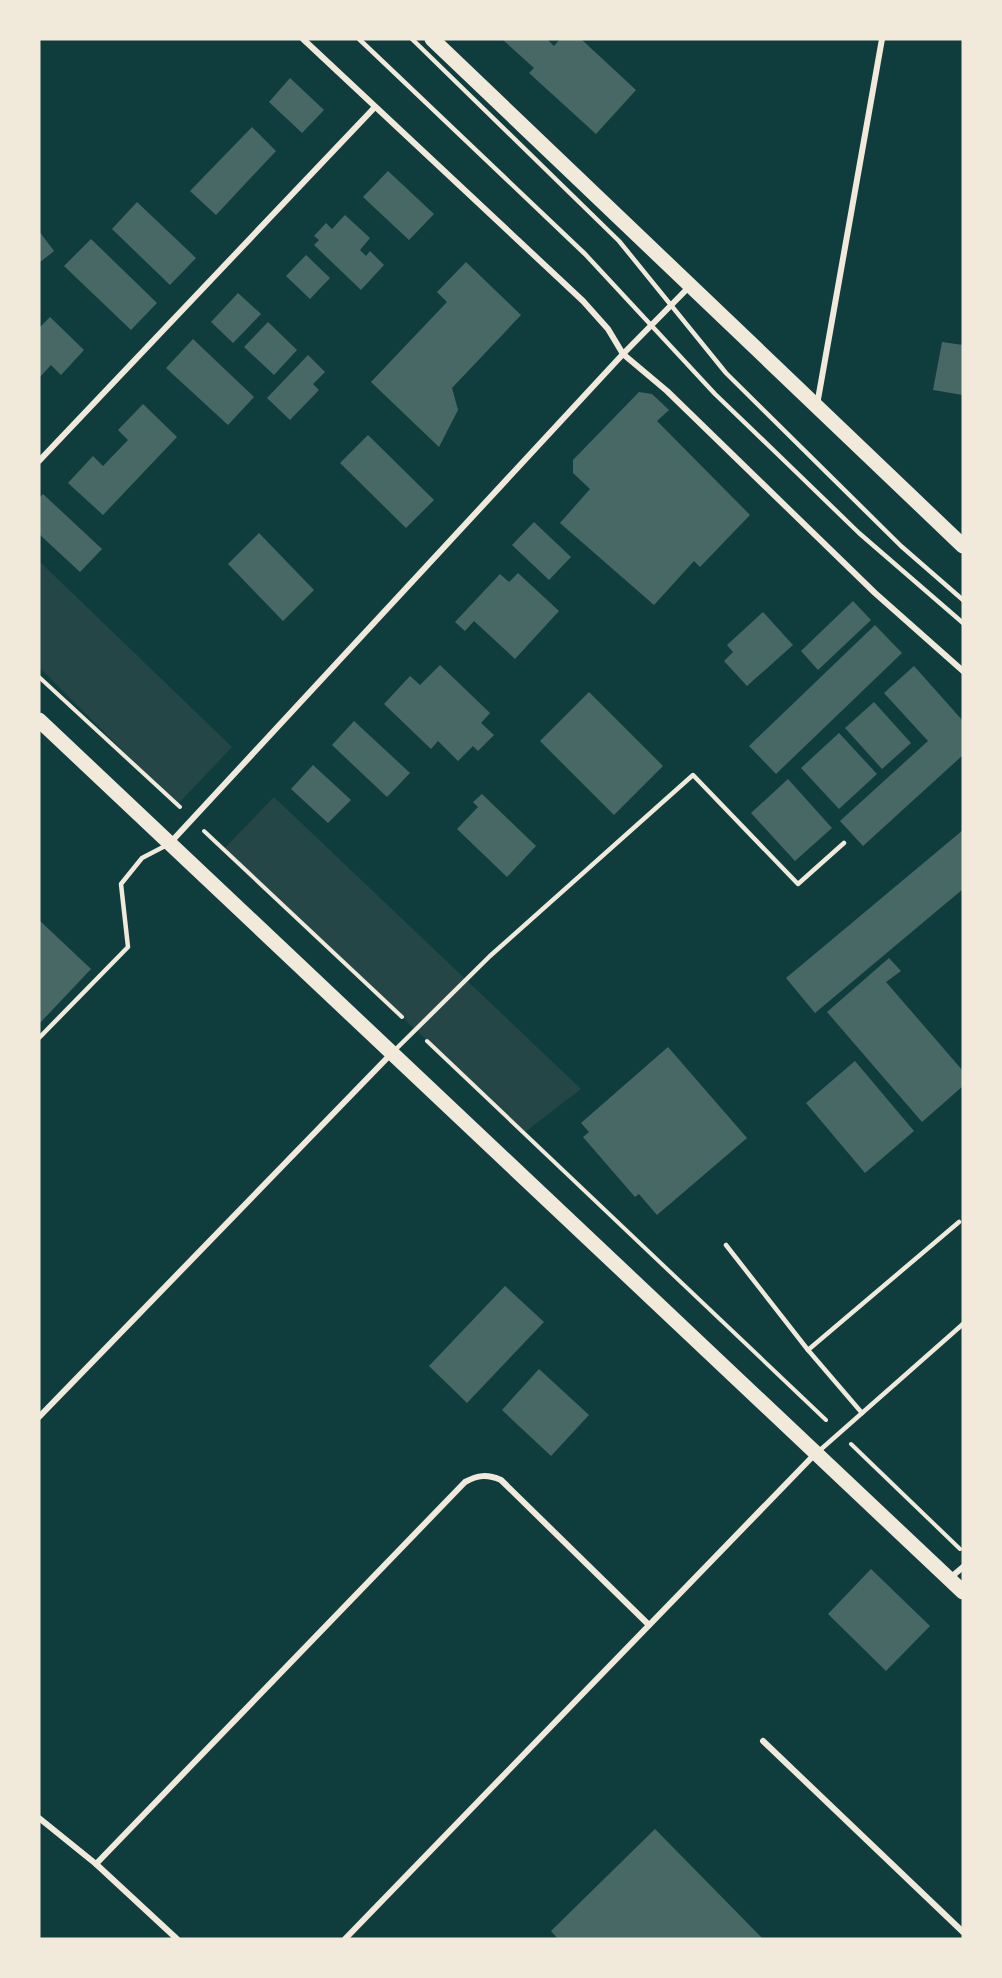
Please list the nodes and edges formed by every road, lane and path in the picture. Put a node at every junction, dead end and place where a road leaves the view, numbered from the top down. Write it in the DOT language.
graph roads {
  1 [pos="303,39"];
  2 [pos="359,39"];
  3 [pos="412,39"];
  4 [pos="432,39"];
  5 [pos="882,39"];
  6 [pos="375,107"];
  7 [pos="690,285"];
  8 [pos="672,304"];
  9 [pos="652,324"];
  10 [pos="622,354"];
  11 [pos="817,406"];
  12 [pos="39,461"];
  13 [pos="963,546"];
  14 [pos="963,600"];
  15 [pos="963,623"];
  16 [pos="963,671"];
  17 [pos="39,677"];
  18 [pos="39,720"];
  19 [pos="193,820"];
  20 [pos="844,843"];
  21 [pos="170,844"];
  22 [pos="416,1030"];
  23 [pos="39,1038"];
  24 [pos="392,1053"];
  25 [pos="959,1222"];
  26 [pos="726,1245"];
  27 [pos="963,1324"];
  28 [pos="808,1350"];
  29 [pos="862,1413"];
  30 [pos="39,1417"];
  31 [pos="840,1433"];
  32 [pos="816,1453"];
  33 [pos="963,1552"];
  34 [pos="963,1567"];
  35 [pos="949,1579"];
  36 [pos="963,1592"];
  37 [pos="649,1625"];
  38 [pos="762,1741"];
  39 [pos="39,1818"];
  40 [pos="96,1864"];
  41 [pos="963,1932"];
  42 [pos="177,1939"];
  43 [pos="345,1939"];
  1 -- 6 [label="street"];
  2 -- 9 [label="lane"];
  3 -- 8 [label="lane"];
  4 -- 7 [label="main road"];
  5 -- 11 [label="street"];
  6 -- 10 [label="street"];
  6 -- 12 [label="street"];
  7 -- 8 [label="street"];
  7 -- 11 [label="main road"];
  8 -- 9 [label="street"];
  8 -- 14 [label="lane"];
  9 -- 10 [label="street"];
  9 -- 15 [label="lane"];
  10 -- 16 [label="street"];
  10 -- 19 [label="street"];
  11 -- 13 [label="main road"];
  17 -- 19 [label="path"];
  18 -- 21 [label="main road"];
  19 -- 21 [label="street"];
  19 -- 22 [label="path"];
  20 -- 22 [label="lane"];
  21 -- 23 [label="lane"];
  21 -- 24 [label="main road"];
  22 -- 24 [label="lane"];
  22 -- 31 [label="path"];
  24 -- 30 [label="street"];
  24 -- 32 [label="main road"];
  25 -- 28 [label="lane"];
  26 -- 28 [label="lane"];
  27 -- 29 [label="lane"];
  28 -- 29 [label="lane"];
  29 -- 31 [label="lane"];
  31 -- 32 [label="lane"];
  31 -- 33 [label="path"];
  32 -- 35 [label="main road"];
  32 -- 37 [label="street"];
  34 -- 35 [label="street"];
  35 -- 36 [label="main road"];
  37 -- 40 [label="street"];
  37 -- 43 [label="street"];
  38 -- 41 [label="street"];
  39 -- 40 [label="street"];
  40 -- 42 [label="street"];
}
